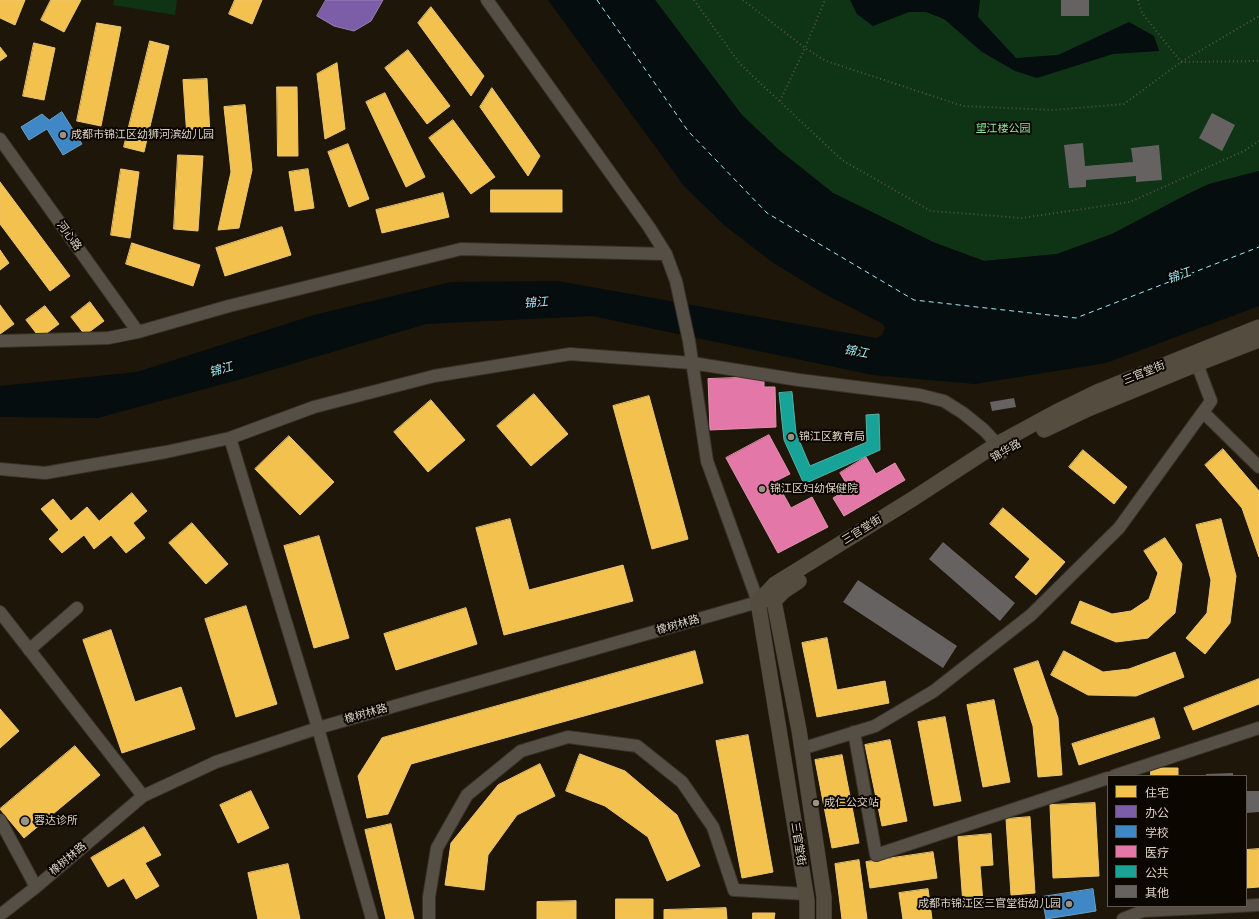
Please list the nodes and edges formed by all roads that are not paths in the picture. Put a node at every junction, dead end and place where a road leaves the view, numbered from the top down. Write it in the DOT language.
graph roads {
  1 [pos="487,0"];
  2 [pos="0,139"];
  3 [pos="666,254"];
  4 [pos="1259,327"];
  5 [pos="138,332"];
  6 [pos="1259,340"];
  7 [pos="0,341"];
  8 [pos="692,363"];
  9 [pos="1198,364"];
  10 [pos="1203,412"];
  11 [pos="230,438"];
  12 [pos="1000,448"];
  13 [pos="1259,467"];
  14 [pos="0,469"];
  15 [pos="774,601"];
  16 [pos="758,602"];
  17 [pos="77,608"];
  18 [pos="0,612"];
  19 [pos="29,650"];
  20 [pos="318,728"];
  21 [pos="1259,728"];
  22 [pos="854,732"];
  23 [pos="801,749"];
  24 [pos="1117,775"];
  25 [pos="1107,778"];
  26 [pos="143,796"];
  27 [pos="0,820"];
  28 [pos="36,886"];
  29 [pos="806,894"];
  30 [pos="1259,906"];
  31 [pos="1236,907"];
  32 [pos="1247,907"];
  33 [pos="0,915"];
  34 [pos="372,919"];
  35 [pos="429,919"];
  36 [pos="807,919"];
  37 [pos="824,919"];
  38 [pos="1123,919"];
  1 -- 3 [label="street"];
  2 -- 5 [label="street, 河心路"];
  3 -- 5 [label="street"];
  3 -- 8 [label="street"];
  4 -- 12 [label="main road, 三官堂街"];
  5 -- 7 [label="street"];
  6 -- 9 [label="main road, 锦华路"];
  8 -- 11 [label="street"];
  8 -- 12 [label="street"];
  8 -- 16 [label="street"];
  9 -- 10 [label="street"];
  9 -- 12 [label="main road, 锦华路"];
  10 -- 13 [label="street"];
  10 -- 22 [label="street"];
  11 -- 14 [label="street"];
  11 -- 20 [label="street"];
  12 -- 15 [label="main road, 锦华路"];
  12 -- 16 [label="main road, 三官堂街"];
  15 -- 16 [label="street, 橡树林路"];
  15 -- 23 [label="main road, 三官堂街"];
  16 -- 20 [label="street, 橡树林路"];
  16 -- 29 [label="main road, 三官堂街"];
  17 -- 19 [label="street"];
  18 -- 19 [label="street"];
  19 -- 26 [label="street"];
  20 -- 26 [label="street, 橡树林路"];
  20 -- 34 [label="street"];
  21 -- 24 [label="street"];
  22 -- 23 [label="street"];
  22 -- 25 [label="street"];
  23 -- 37 [label="main road, 三官堂街"];
  26 -- 28 [label="street, 橡树林路"];
  27 -- 28 [label="street"];
  28 -- 33 [label="street, 橡树林路"];
  29 -- 35 [label="street"];
  29 -- 36 [label="main road, 三官堂街"];
  30 -- 32 [label="street"];
  31 -- 38 [label="street"];
}
